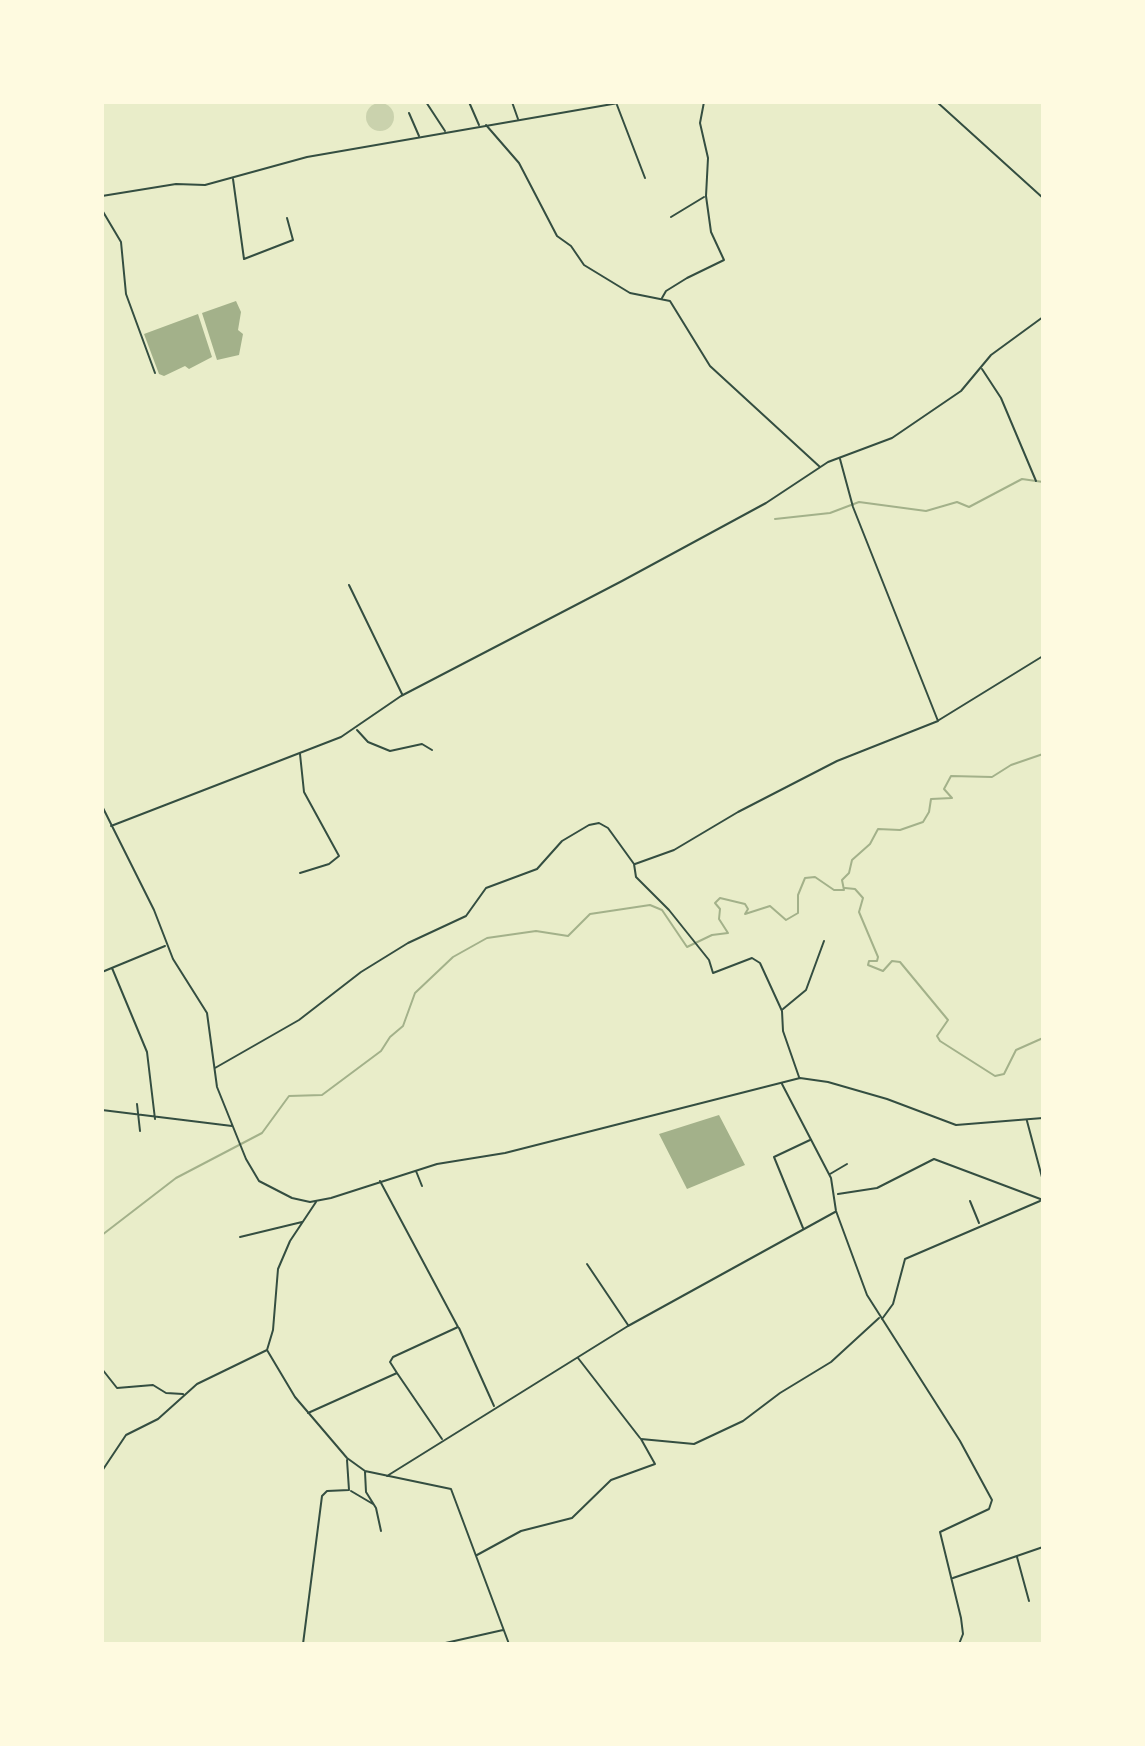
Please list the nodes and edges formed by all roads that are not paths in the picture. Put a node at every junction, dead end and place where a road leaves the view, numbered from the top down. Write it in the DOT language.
graph roads {
  1 [pos="426,102"];
  2 [pos="469,102"];
  3 [pos="512,102"];
  4 [pos="624,102"];
  5 [pos="704,102"];
  6 [pos="937,102"];
  7 [pos="617,103"];
  8 [pos="409,113"];
  9 [pos="518,119"];
  10 [pos="479,125"];
  11 [pos="486,125"];
  12 [pos="445,131"];
  13 [pos="419,136"];
  14 [pos="233,178"];
  15 [pos="645,178"];
  16 [pos="102,196"];
  17 [pos="706,196"];
  18 [pos="1043,198"];
  19 [pos="102,210"];
  20 [pos="671,217"];
  21 [pos="287,218"];
  22 [pos="662,298"];
  23 [pos="1043,317"];
  24 [pos="981,368"];
  25 [pos="155,373"];
  26 [pos="840,459"];
  27 [pos="820,468"];
  28 [pos="1036,481"];
  29 [pos="349,585"];
  30 [pos="1043,656"];
  31 [pos="402,695"];
  32 [pos="938,721"];
  33 [pos="356,729"];
  34 [pos="432,750"];
  35 [pos="300,753"];
  36 [pos="102,806"];
  37 [pos="111,826"];
  38 [pos="634,864"];
  39 [pos="300,873"];
  40 [pos="824,941"];
  41 [pos="166,945"];
  42 [pos="112,968"];
  43 [pos="102,972"];
  44 [pos="782,1011"];
  45 [pos="214,1068"];
  46 [pos="800,1078"];
  47 [pos="781,1082"];
  48 [pos="137,1104"];
  49 [pos="102,1110"];
  50 [pos="139,1116"];
  51 [pos="1043,1118"];
  52 [pos="155,1119"];
  53 [pos="1027,1121"];
  54 [pos="233,1126"];
  55 [pos="140,1131"];
  56 [pos="811,1139"];
  57 [pos="847,1164"];
  58 [pos="415,1170"];
  59 [pos="829,1175"];
  60 [pos="380,1180"];
  61 [pos="1043,1181"];
  62 [pos="422,1186"];
  63 [pos="836,1195"];
  64 [pos="1043,1200"];
  65 [pos="970,1201"];
  66 [pos="316,1202"];
  67 [pos="836,1211"];
  68 [pos="302,1222"];
  69 [pos="979,1224"];
  70 [pos="803,1228"];
  71 [pos="240,1237"];
  72 [pos="587,1264"];
  73 [pos="880,1319"];
  74 [pos="628,1326"];
  75 [pos="458,1327"];
  76 [pos="267,1350"];
  77 [pos="577,1357"];
  78 [pos="102,1369"];
  79 [pos="397,1373"];
  80 [pos="184,1394"];
  81 [pos="495,1408"];
  82 [pos="307,1413"];
  83 [pos="641,1439"];
  84 [pos="443,1440"];
  85 [pos="347,1458"];
  86 [pos="102,1471"];
  87 [pos="365,1471"];
  88 [pos="387,1476"];
  89 [pos="349,1490"];
  90 [pos="376,1508"];
  91 [pos="382,1524"];
  92 [pos="385,1527"];
  93 [pos="381,1531"];
  94 [pos="1043,1547"];
  95 [pos="477,1555"];
  96 [pos="1016,1556"];
  97 [pos="951,1578"];
  98 [pos="1029,1601"];
  99 [pos="504,1629"];
  100 [pos="303,1644"];
  101 [pos="441,1644"];
  102 [pos="509,1644"];
  103 [pos="959,1644"];
  1 -- 12 [label="street"];
  2 -- 10 [label="street"];
  3 -- 9 [label="street"];
  4 -- 7 [label="street"];
  5 -- 17 [label="street"];
  6 -- 18 [label="street"];
  7 -- 9 [label="street"];
  7 -- 15 [label="street"];
  8 -- 13 [label="street"];
  9 -- 11 [label="street"];
  10 -- 11 [label="street"];
  10 -- 12 [label="street"];
  11 -- 22 [label="street"];
  12 -- 13 [label="street"];
  13 -- 14 [label="street"];
  14 -- 16 [label="street"];
  14 -- 21 [label="street"];
  17 -- 20 [label="street"];
  17 -- 22 [label="street"];
  19 -- 25 [label="street"];
  22 -- 27 [label="street"];
  23 -- 24 [label="street"];
  24 -- 26 [label="street"];
  24 -- 28 [label="street"];
  26 -- 27 [label="street"];
  26 -- 32 [label="street"];
  27 -- 31 [label="street"];
  29 -- 31 [label="street"];
  30 -- 32 [label="street"];
  31 -- 33 [label="street"];
  32 -- 38 [label="street"];
  33 -- 34 [label="street"];
  33 -- 35 [label="street"];
  35 -- 37 [label="street"];
  35 -- 39 [label="street"];
  36 -- 37 [label="street"];
  37 -- 41 [label="street"];
  38 -- 44 [label="street"];
  38 -- 45 [label="street"];
  40 -- 44 [label="street"];
  41 -- 42 [label="street"];
  41 -- 45 [label="street"];
  42 -- 43 [label="street"];
  42 -- 52 [label="street"];
  44 -- 46 [label="street"];
  45 -- 54 [label="street"];
  46 -- 47 [label="street"];
  46 -- 53 [label="street"];
  47 -- 56 [label="street"];
  47 -- 58 [label="street"];
  48 -- 50 [label="street"];
  49 -- 50 [label="street"];
  50 -- 52 [label="street"];
  50 -- 55 [label="street"];
  51 -- 53 [label="street"];
  52 -- 54 [label="street"];
  53 -- 61 [label="street"];
  54 -- 66 [label="street"];
  56 -- 59 [label="street"];
  56 -- 70 [label="street"];
  57 -- 59 [label="street"];
  58 -- 60 [label="street"];
  58 -- 62 [label="street"];
  59 -- 63 [label="street"];
  60 -- 66 [label="street"];
  60 -- 75 [label="street"];
  63 -- 64 [label="street"];
  63 -- 67 [label="street"];
  64 -- 69 [label="street"];
  65 -- 69 [label="street"];
  66 -- 68 [label="street"];
  67 -- 70 [label="street"];
  67 -- 73 [label="street"];
  68 -- 71 [label="street"];
  68 -- 76 [label="street"];
  69 -- 73 [label="street"];
  70 -- 74 [label="street"];
  72 -- 74 [label="street"];
  73 -- 83 [label="street"];
  73 -- 97 [label="street"];
  74 -- 77 [label="street"];
  75 -- 79 [label="street"];
  75 -- 81 [label="street"];
  76 -- 80 [label="street"];
  76 -- 82 [label="street"];
  77 -- 81 [label="street"];
  77 -- 83 [label="street"];
  78 -- 80 [label="street"];
  79 -- 82 [label="street"];
  79 -- 84 [label="street"];
  80 -- 86 [label="street"];
  81 -- 84 [label="street"];
  82 -- 85 [label="street"];
  83 -- 95 [label="street"];
  84 -- 88 [label="street"];
  85 -- 87 [label="street"];
  85 -- 89 [label="street"];
  87 -- 88 [label="street"];
  87 -- 90 [label="street"];
  88 -- 95 [label="street"];
  89 -- 90 [label="street"];
  89 -- 100 [label="street"];
  90 -- 91 [label="street"];
  91 -- 92 [label="street"];
  91 -- 93 [label="street"];
  94 -- 96 [label="street"];
  95 -- 99 [label="street"];
  96 -- 97 [label="street"];
  96 -- 98 [label="street"];
  97 -- 103 [label="street"];
  99 -- 101 [label="street"];
  99 -- 102 [label="street"];
}
